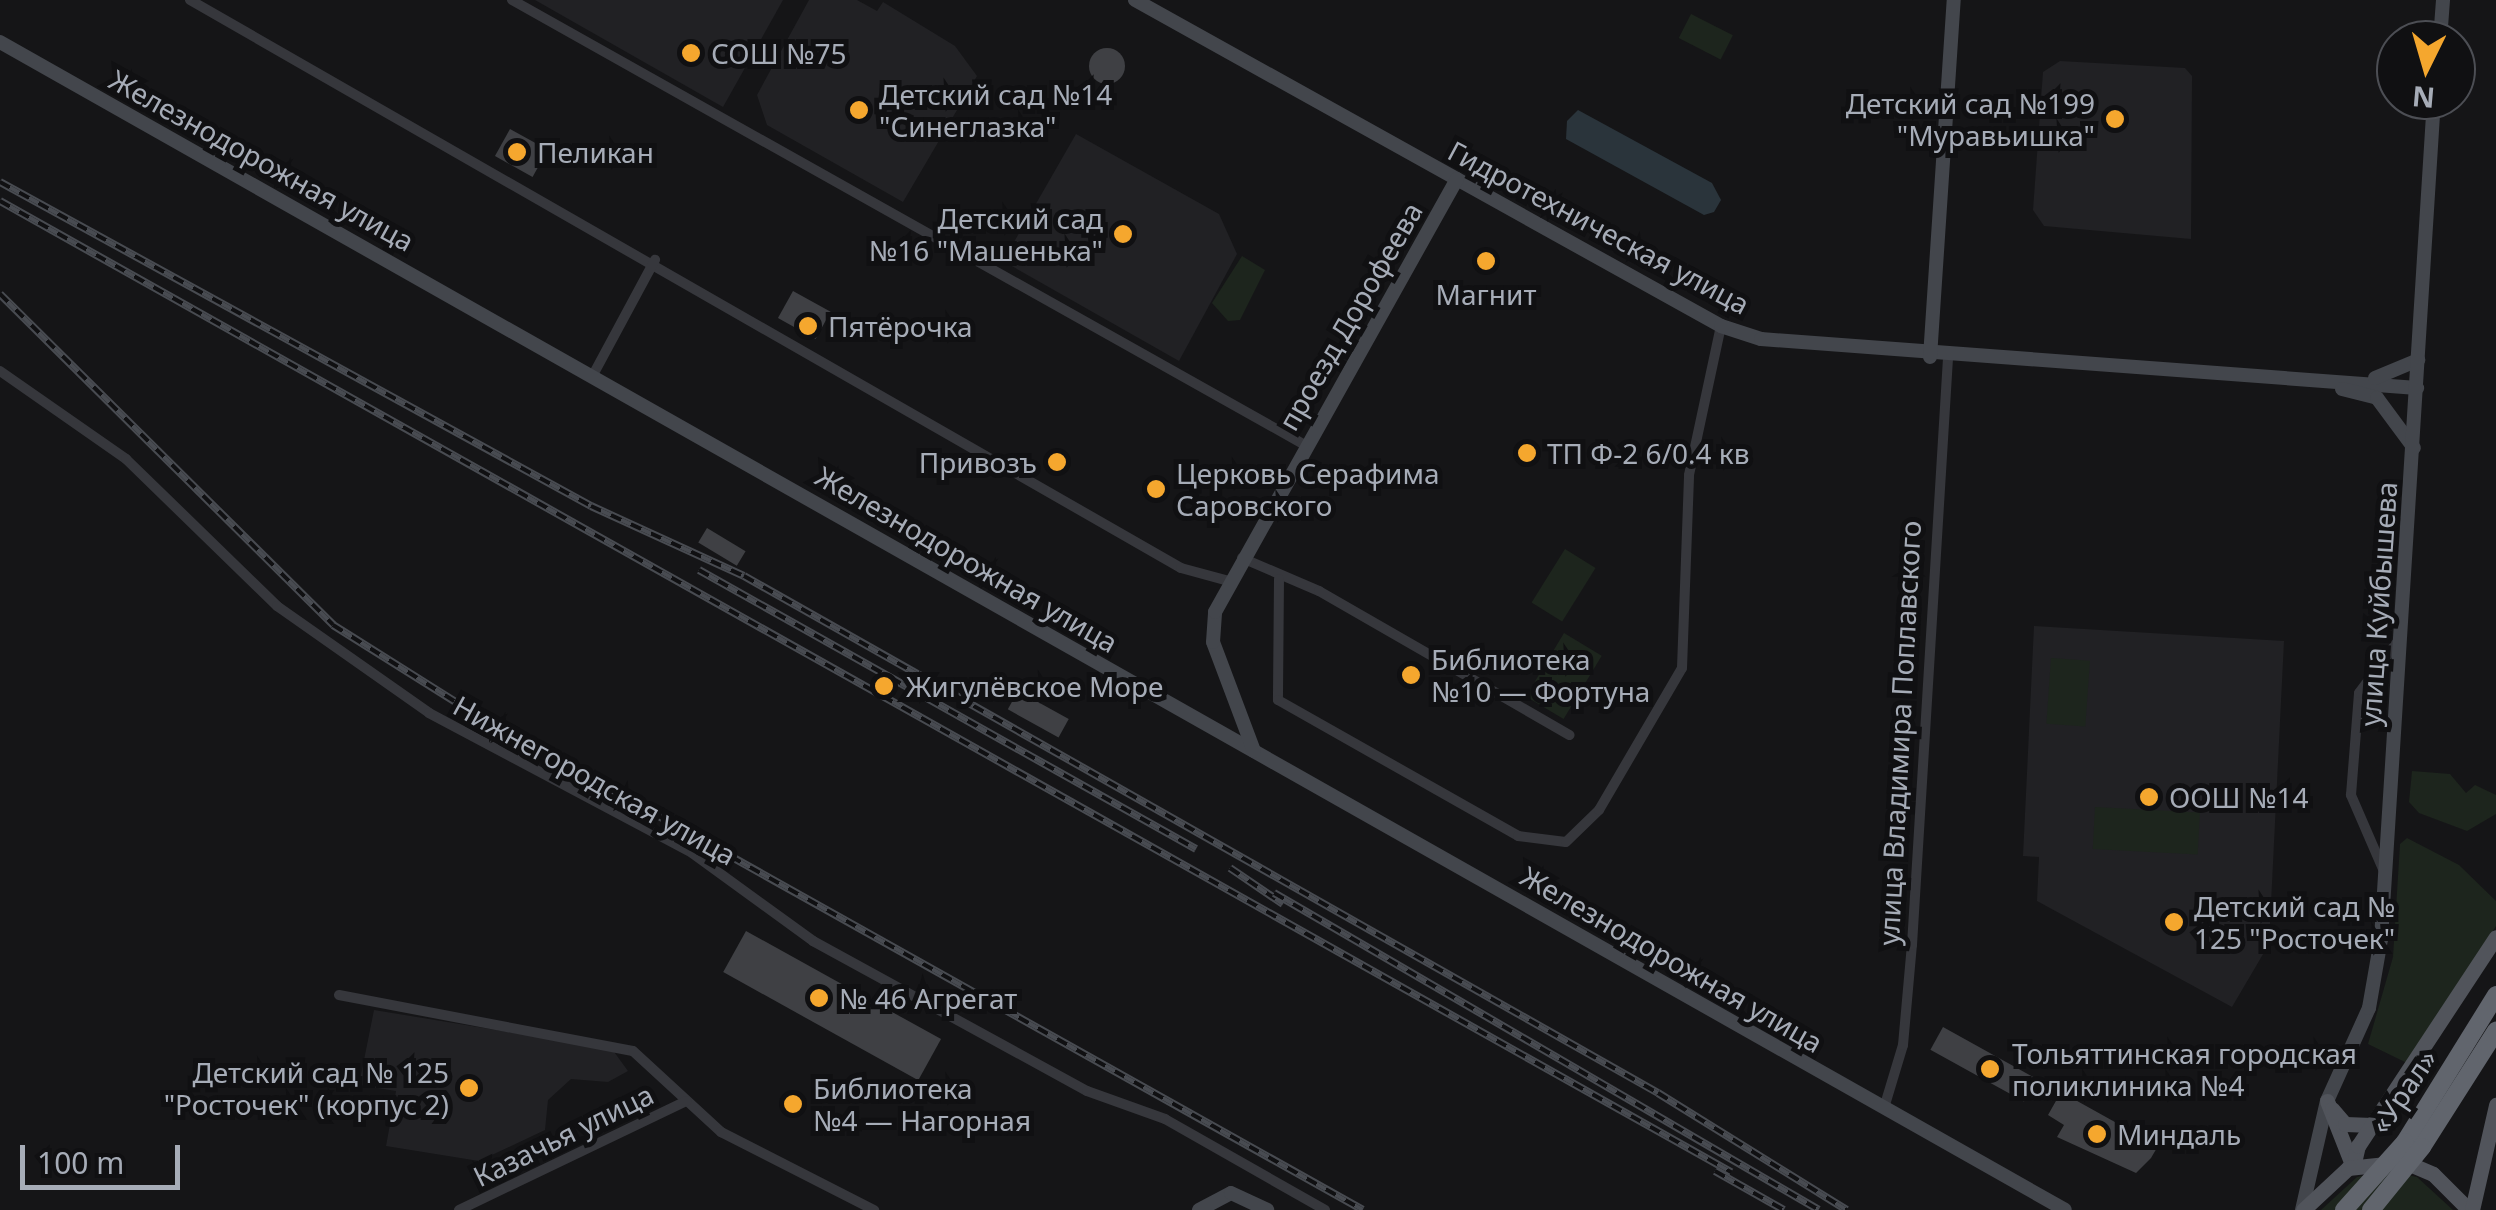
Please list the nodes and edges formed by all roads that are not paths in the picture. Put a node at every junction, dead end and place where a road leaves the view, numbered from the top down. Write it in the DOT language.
graph roads {
  1 [pos="190,0"];
  2 [pos="512,0"];
  3 [pos="1135,0"];
  4 [pos="1954,0"];
  5 [pos="0,42"];
  6 [pos="2433,120"];
  7 [pos="1457,179"];
  8 [pos="655,260"];
  9 [pos="1721,326"];
  10 [pos="1930,357"];
  11 [pos="1948,358"];
  12 [pos="2418,360"];
  13 [pos="0,371"];
  14 [pos="593,375"];
  15 [pos="2320,382"];
  16 [pos="2416,392"];
  17 [pos="1304,445"];
  18 [pos="2414,448"];
  19 [pos="1242,558"];
  20 [pos="1278,579"];
  21 [pos="1230,581"];
  22 [pos="2402,636"];
  23 [pos="1568,734"];
  24 [pos="1254,752"];
  25 [pos="2385,873"];
  26 [pos="2496,936"];
  27 [pos="340,995"];
  28 [pos="2496,995"];
  29 [pos="2496,1031"];
  30 [pos="686,1100"];
  31 [pos="2328,1101"];
  32 [pos="2496,1104"];
  33 [pos="1884,1108"];
  34 [pos="2372,1126"];
  35 [pos="2353,1167"];
  36 [pos="863,1206"];
  37 [pos="459,1210"];
  38 [pos="874,1210"];
  39 [pos="1199,1210"];
  40 [pos="1267,1210"];
  41 [pos="1325,1210"];
  42 [pos="2065,1210"];
  43 [pos="2302,1210"];
  44 [pos="2344,1210"];
  45 [pos="2371,1210"];
  46 [pos="2470,1210"];
  1 -- 8 [label="street"];
  2 -- 17 [label="street"];
  3 -- 7 [label="main road, Гидротехническая улица"];
  4 -- 10 [label="main road"];
  5 -- 14 [label="main road, Железнодорожная улица"];
  6 -- 12 [label="main road, улица Куйбышева"];
  7 -- 9 [label="main road, Гидротехническая улица"];
  7 -- 17 [label="main road, проезд Дорофеева"];
  8 -- 14 [label="street"];
  8 -- 21 [label="street"];
  9 -- 10 [label="main road, Гидротехническая улица"];
  9 -- 20 [label="street"];
  10 -- 11 [label="main road, Гидротехническая улица"];
  11 -- 15 [label="main road, Гидротехническая улица"];
  11 -- 33 [label="street, улица Владимира Поплавского"];
  12 -- 15 [label="main road"];
  12 -- 16 [label="main road, улица Куйбышева"];
  13 -- 41 [label="street, Нижнегородская улица"];
  14 -- 24 [label="main road, Железнодорожная улица"];
  15 -- 16 [label="main road"];
  15 -- 18 [label="main road"];
  16 -- 18 [label="main road, улица Куйбышева"];
  17 -- 19 [label="main road, проезд Дорофеева"];
  18 -- 22 [label="main road, улица Куйбышева"];
  19 -- 20 [label="street"];
  19 -- 21 [label="main road, проезд Дорофеева"];
  20 -- 23 [label="street"];
  21 -- 24 [label="main road, проезд Дорофеева"];
  22 -- 25 [label="main road, улица Куйбышева"];
  22 -- 25 [label="street"];
  24 -- 33 [label="main road, Железнодорожная улица"];
  25 -- 31 [label="main road, улица Куйбышева"];
  26 -- 34 [label="main road"];
  27 -- 30 [label="street"];
  28 -- 44 [label="highway, «Урал», bridge"];
  29 -- 45 [label="highway, «Урал», bridge"];
  30 -- 36 [label="street"];
  30 -- 37 [label="street, Казачья улица"];
  31 -- 34 [label="main road"];
  31 -- 35 [label="main road"];
  31 -- 43 [label="main road, улица Куйбышева"];
  32 -- 46 [label="main road"];
  33 -- 42 [label="main road, Железнодорожная улица"];
  34 -- 35 [label="main road"];
  35 -- 43 [label="main road"];
  35 -- 46 [label="main road"];
  36 -- 38 [label="street"];
  39 -- 40 [label="main road"];
}
